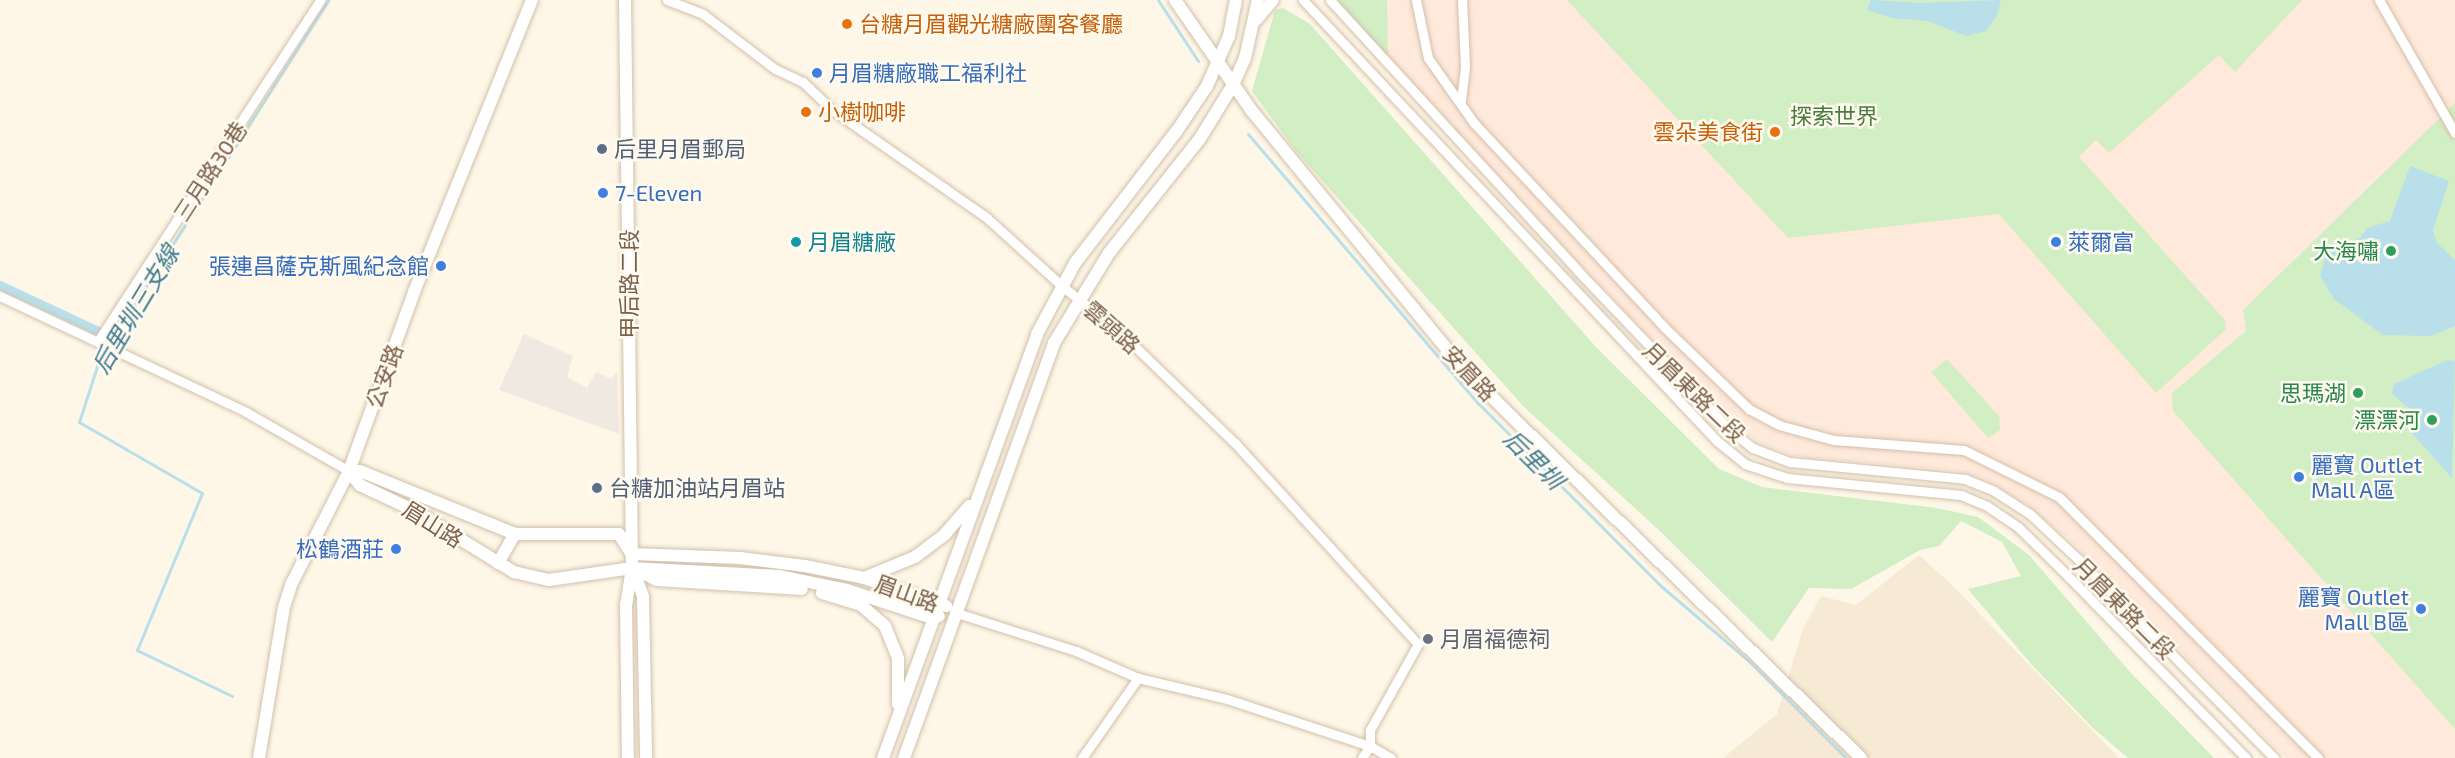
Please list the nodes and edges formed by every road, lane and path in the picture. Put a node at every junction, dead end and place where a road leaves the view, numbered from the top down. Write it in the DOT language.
graph roads {
  1 [pos="320,0"];
  2 [pos="532,0"];
  3 [pos="625,0"];
  4 [pos="668,0"];
  5 [pos="1175,0"];
  6 [pos="1236,0"];
  7 [pos="1258,0"];
  8 [pos="1273,0"];
  9 [pos="1303,0"];
  10 [pos="1330,0"];
  11 [pos="1416,0"];
  12 [pos="1462,0"];
  13 [pos="2379,0"];
  14 [pos="1255,21"];
  15 [pos="1218,62"];
  16 [pos="1233,85"];
  17 [pos="1461,100"];
  18 [pos="2455,133"];
  19 [pos="1062,286"];
  20 [pos="0,296"];
  21 [pos="1079,298"];
  22 [pos="98,341"];
  23 [pos="349,471"];
  24 [pos="974,500"];
  25 [pos="515,534"];
  26 [pos="631,554"];
  27 [pos="498,563"];
  28 [pos="632,568"];
  29 [pos="864,578"];
  30 [pos="939,602"];
  31 [pos="954,612"];
  32 [pos="932,618"];
  33 [pos="1138,678"];
  34 [pos="898,713"];
  35 [pos="1370,746"];
  36 [pos="259,758"];
  37 [pos="628,758"];
  38 [pos="646,758"];
  39 [pos="883,758"];
  40 [pos="904,758"];
  41 [pos="1082,758"];
  42 [pos="1362,758"];
  43 [pos="1391,758"];
  44 [pos="1861,758"];
  45 [pos="2246,758"];
  46 [pos="2274,758"];
  47 [pos="2318,758"];
  1 -- 22 [label="street, 三月路30巷"];
  2 -- 23 [label="street, 公安路"];
  3 -- 26 [label="street, 甲后路二段"];
  4 -- 19 [label="street, 雲頭路"];
  5 -- 15 [label="street, 安眉路"];
  6 -- 15 [label="street"];
  7 -- 14 [label="street"];
  8 -- 14 [label="street"];
  9 -- 45 [label="street, 月眉東路二段"];
  10 -- 46 [label="street, 月眉東路二段"];
  11 -- 17 [label="street"];
  12 -- 17 [label="street"];
  13 -- 18 [label="street"];
  14 -- 16 [label="street"];
  15 -- 16 [label="street, 安眉路"];
  15 -- 19 [label="street"];
  16 -- 21 [label="street"];
  16 -- 44 [label="street, 安眉路"];
  17 -- 47 [label="street"];
  19 -- 21 [label="street, 雲頭路"];
  19 -- 24 [label="street"];
  20 -- 22 [label="street, 眉山路"];
  21 -- 31 [label="street"];
  21 -- 35 [label="street, 雲頭路"];
  22 -- 23 [label="street, 眉山路"];
  23 -- 25 [label="street, 眉山路"];
  23 -- 27 [label="street, 眉山路"];
  23 -- 36 [label="street, 公安路"];
  24 -- 29 [label="street"];
  24 -- 30 [label="street"];
  25 -- 26 [label="street, 眉山路"];
  25 -- 27 [label="street"];
  26 -- 28 [label="street, 甲后路二段"];
  26 -- 29 [label="street, 眉山路"];
  27 -- 28 [label="street, 眉山路"];
  28 -- 32 [label="street, 眉山路"];
  28 -- 34 [label="street"];
  28 -- 37 [label="street, 甲后路二段"];
  28 -- 38 [label="street, 甲后路二段"];
  29 -- 30 [label="street, 眉山路"];
  30 -- 31 [label="street, 眉山路"];
  30 -- 32 [label="street"];
  31 -- 32 [label="street, 眉山路"];
  31 -- 33 [label="street"];
  31 -- 40 [label="street"];
  32 -- 34 [label="street"];
  33 -- 35 [label="street"];
  33 -- 41 [label="street"];
  34 -- 39 [label="street"];
  35 -- 42 [label="street, 雲頭路"];
  35 -- 43 [label="street"];
}
